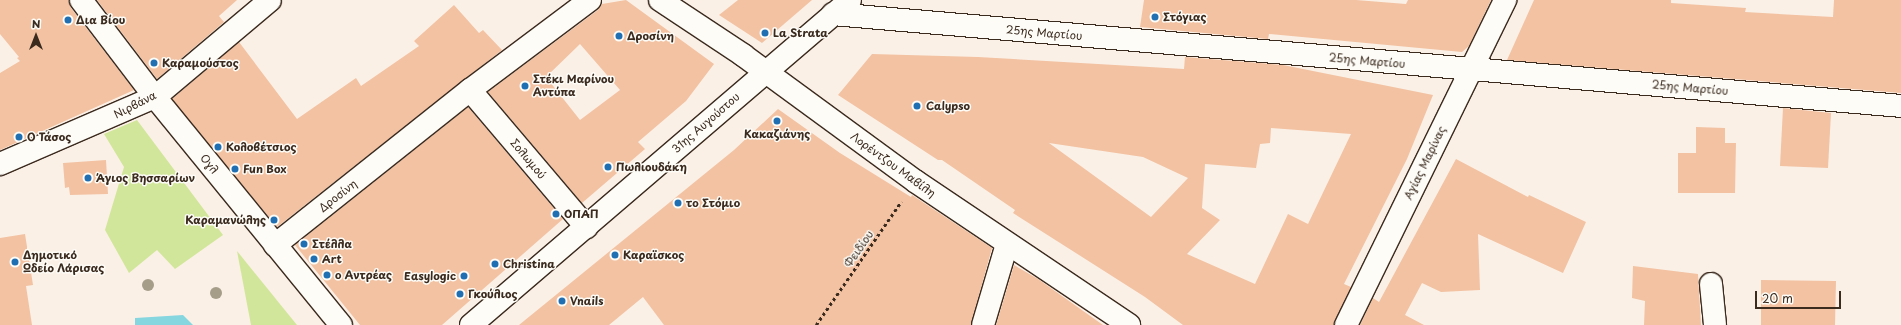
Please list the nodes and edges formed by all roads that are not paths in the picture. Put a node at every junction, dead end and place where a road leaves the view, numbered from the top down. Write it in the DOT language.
graph roads {
  1 [pos="81,0"];
  2 [pos="270,0"];
  3 [pos="590,0"];
  4 [pos="660,0"];
  5 [pos="850,0"];
  6 [pos="1505,0"];
  7 [pos="833,14"];
  8 [pos="1471,70"];
  9 [pos="766,72"];
  10 [pos="470,90"];
  11 [pos="155,96"];
  12 [pos="1901,106"];
  13 [pos="0,164"];
  14 [pos="586,227"];
  15 [pos="1007,244"];
  16 [pos="275,245"];
  17 [pos="1711,284"];
  18 [pos="341,325"];
  19 [pos="471,325"];
  20 [pos="983,325"];
  21 [pos="1130,325"];
  22 [pos="1346,325"];
  23 [pos="1715,325"];
  1 -- 11 [label="street, Ογλ"];
  2 -- 11 [label="street, Νιρβάνα"];
  3 -- 10 [label="street, Δροσίνη"];
  4 -- 9 [label="street, Λορέντζου Μαβίλη"];
  5 -- 7 [label="street, 31ης Αυγούστου"];
  6 -- 8 [label="street, Αγίας Μαρίνας"];
  7 -- 8 [label="street, 25ης Μαρτίου"];
  7 -- 9 [label="street, 31ης Αυγούστου"];
  8 -- 12 [label="street, 25ης Μαρτίου"];
  8 -- 22 [label="street, Αγίας Μαρίνας"];
  9 -- 14 [label="street, 31ης Αυγούστου"];
  9 -- 15 [label="street, Λορέντζου Μαβίλη"];
  10 -- 14 [label="street, Σολωμού"];
  10 -- 16 [label="street, Δροσίνη"];
  11 -- 13 [label="street, Νιρβάνα"];
  11 -- 16 [label="street, Ογλ"];
  14 -- 19 [label="street, 31ης Αυγούστου"];
  15 -- 20 [label="street"];
  15 -- 21 [label="street, Λορέντζου Μαβίλη"];
  16 -- 18 [label="street, Ογλ"];
  17 -- 23 [label="street"];
}
